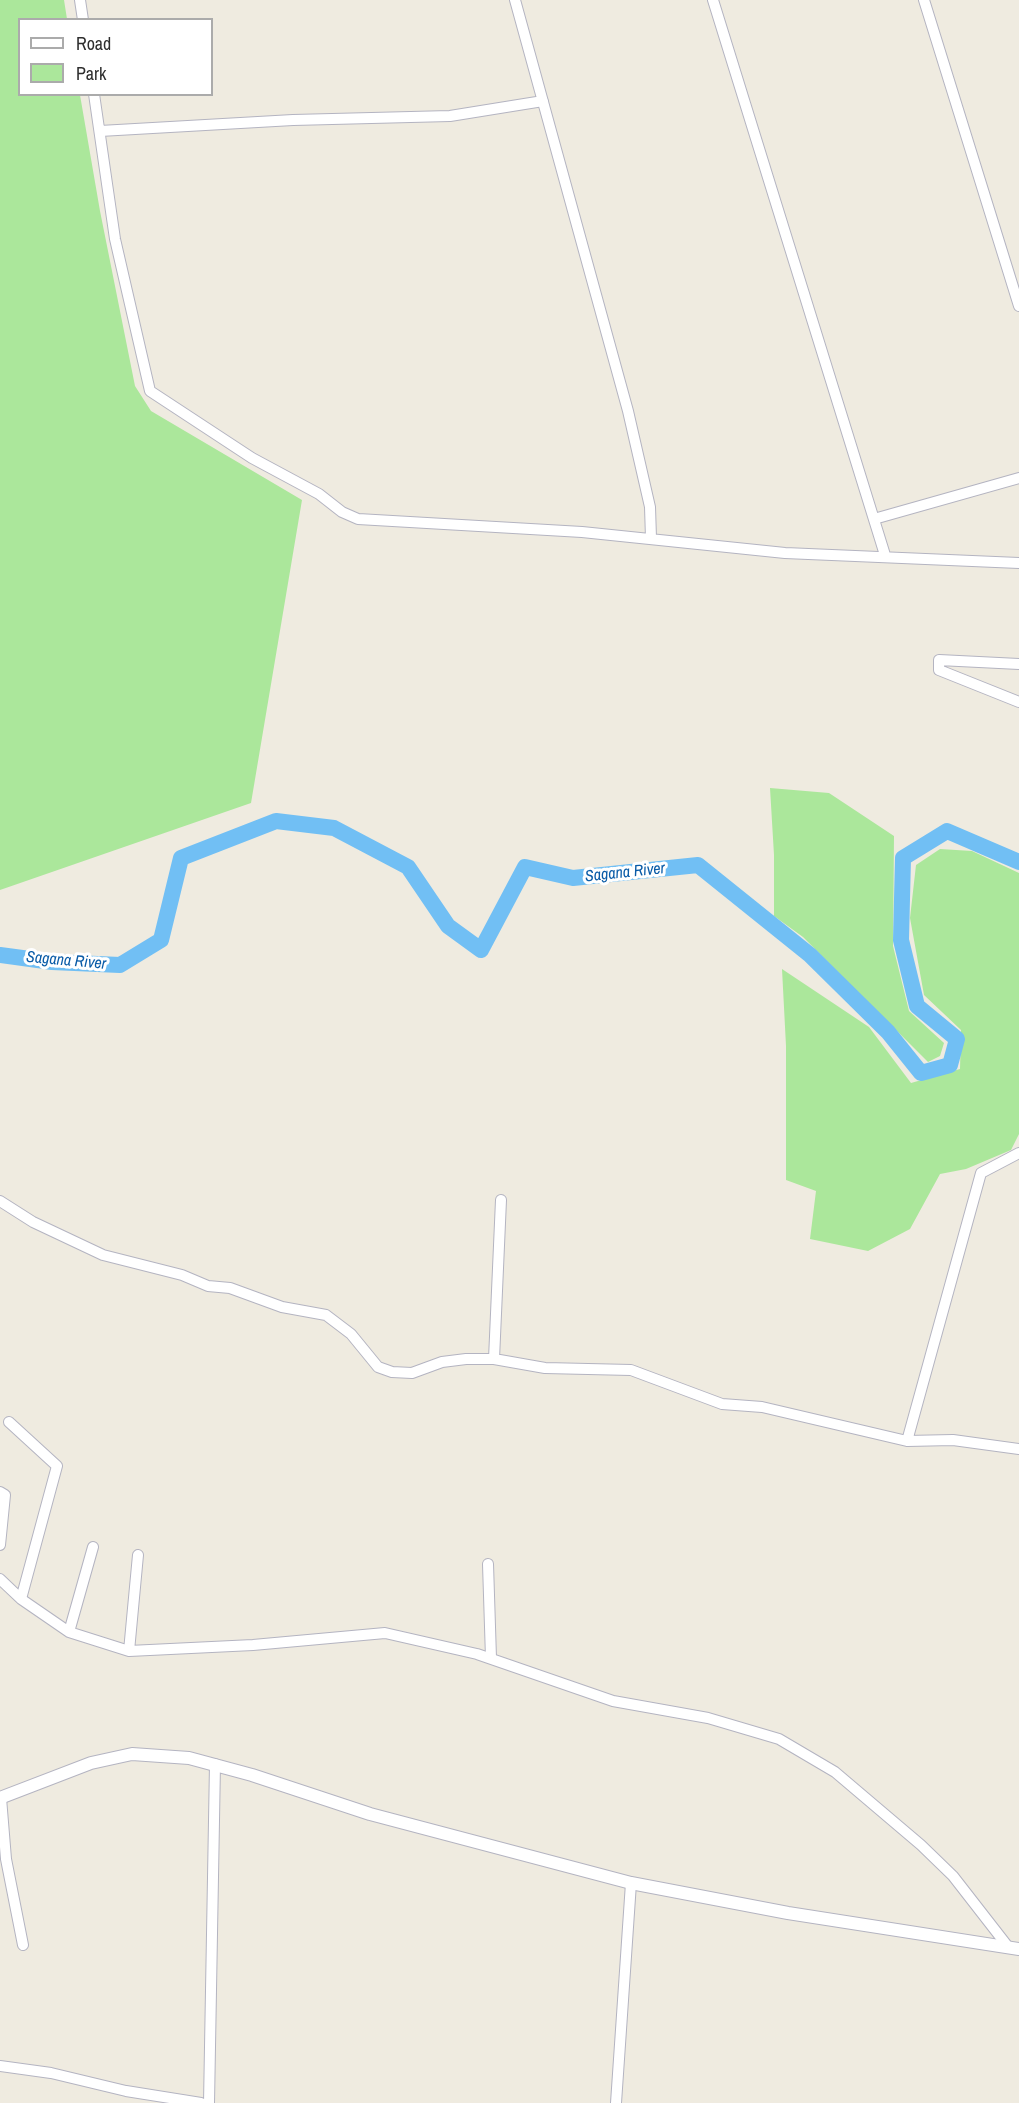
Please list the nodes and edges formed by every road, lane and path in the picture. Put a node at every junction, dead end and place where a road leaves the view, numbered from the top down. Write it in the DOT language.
graph roads {
  1 [pos="80,0"];
  2 [pos="515,0"];
  3 [pos="713,0"];
  4 [pos="924,0"];
  5 [pos="83,18"];
  6 [pos="94,96"];
  7 [pos="543,101"];
  8 [pos="100,131"];
  9 [pos="1019,306"];
  10 [pos="1019,478"];
  11 [pos="874,519"];
  12 [pos="651,537"];
  13 [pos="885,555"];
  14 [pos="1019,563"];
  15 [pos="1019,664"];
  16 [pos="1019,702"];
  17 [pos="1019,1153"];
  18 [pos="501,1200"];
  19 [pos="0,1201"];
  20 [pos="494,1359"];
  21 [pos="9,1422"];
  22 [pos="907,1441"];
  23 [pos="1019,1449"];
  24 [pos="0,1492"];
  25 [pos="0,1545"];
  26 [pos="93,1547"];
  27 [pos="138,1555"];
  28 [pos="488,1564"];
  29 [pos="0,1579"];
  30 [pos="21,1599"];
  31 [pos="69,1632"];
  32 [pos="129,1651"];
  33 [pos="491,1658"];
  34 [pos="215,1764"];
  35 [pos="1,1798"];
  36 [pos="631,1883"];
  37 [pos="23,1945"];
  38 [pos="1014,1949"];
  39 [pos="0,2066"];
  40 [pos="126,2091"];
  41 [pos="130,2103"];
  42 [pos="201,2103"];
  43 [pos="208,2103"];
  44 [pos="616,2103"];
  1 -- 5 [label="street"];
  2 -- 7 [label="street"];
  3 -- 11 [label="street"];
  4 -- 9 [label="street"];
  6 -- 8 [label="street"];
  7 -- 8 [label="street"];
  7 -- 12 [label="street"];
  8 -- 12 [label="street"];
  10 -- 11 [label="street"];
  11 -- 13 [label="street"];
  12 -- 13 [label="street"];
  13 -- 14 [label="street"];
  15 -- 16 [label="street"];
  17 -- 22 [label="street"];
  18 -- 20 [label="street"];
  19 -- 20 [label="street"];
  20 -- 22 [label="street"];
  21 -- 30 [label="street"];
  22 -- 23 [label="street"];
  24 -- 25 [label="street"];
  26 -- 31 [label="street"];
  27 -- 32 [label="street"];
  28 -- 33 [label="street"];
  29 -- 30 [label="street"];
  30 -- 31 [label="street"];
  31 -- 32 [label="street"];
  32 -- 33 [label="street"];
  33 -- 38 [label="street"];
  34 -- 35 [label="street"];
  34 -- 36 [label="street"];
  34 -- 43 [label="street"];
  35 -- 37 [label="street"];
  36 -- 38 [label="street"];
  36 -- 44 [label="street"];
  39 -- 40 [label="street"];
  40 -- 41 [label="street"];
  40 -- 42 [label="street"];
}
